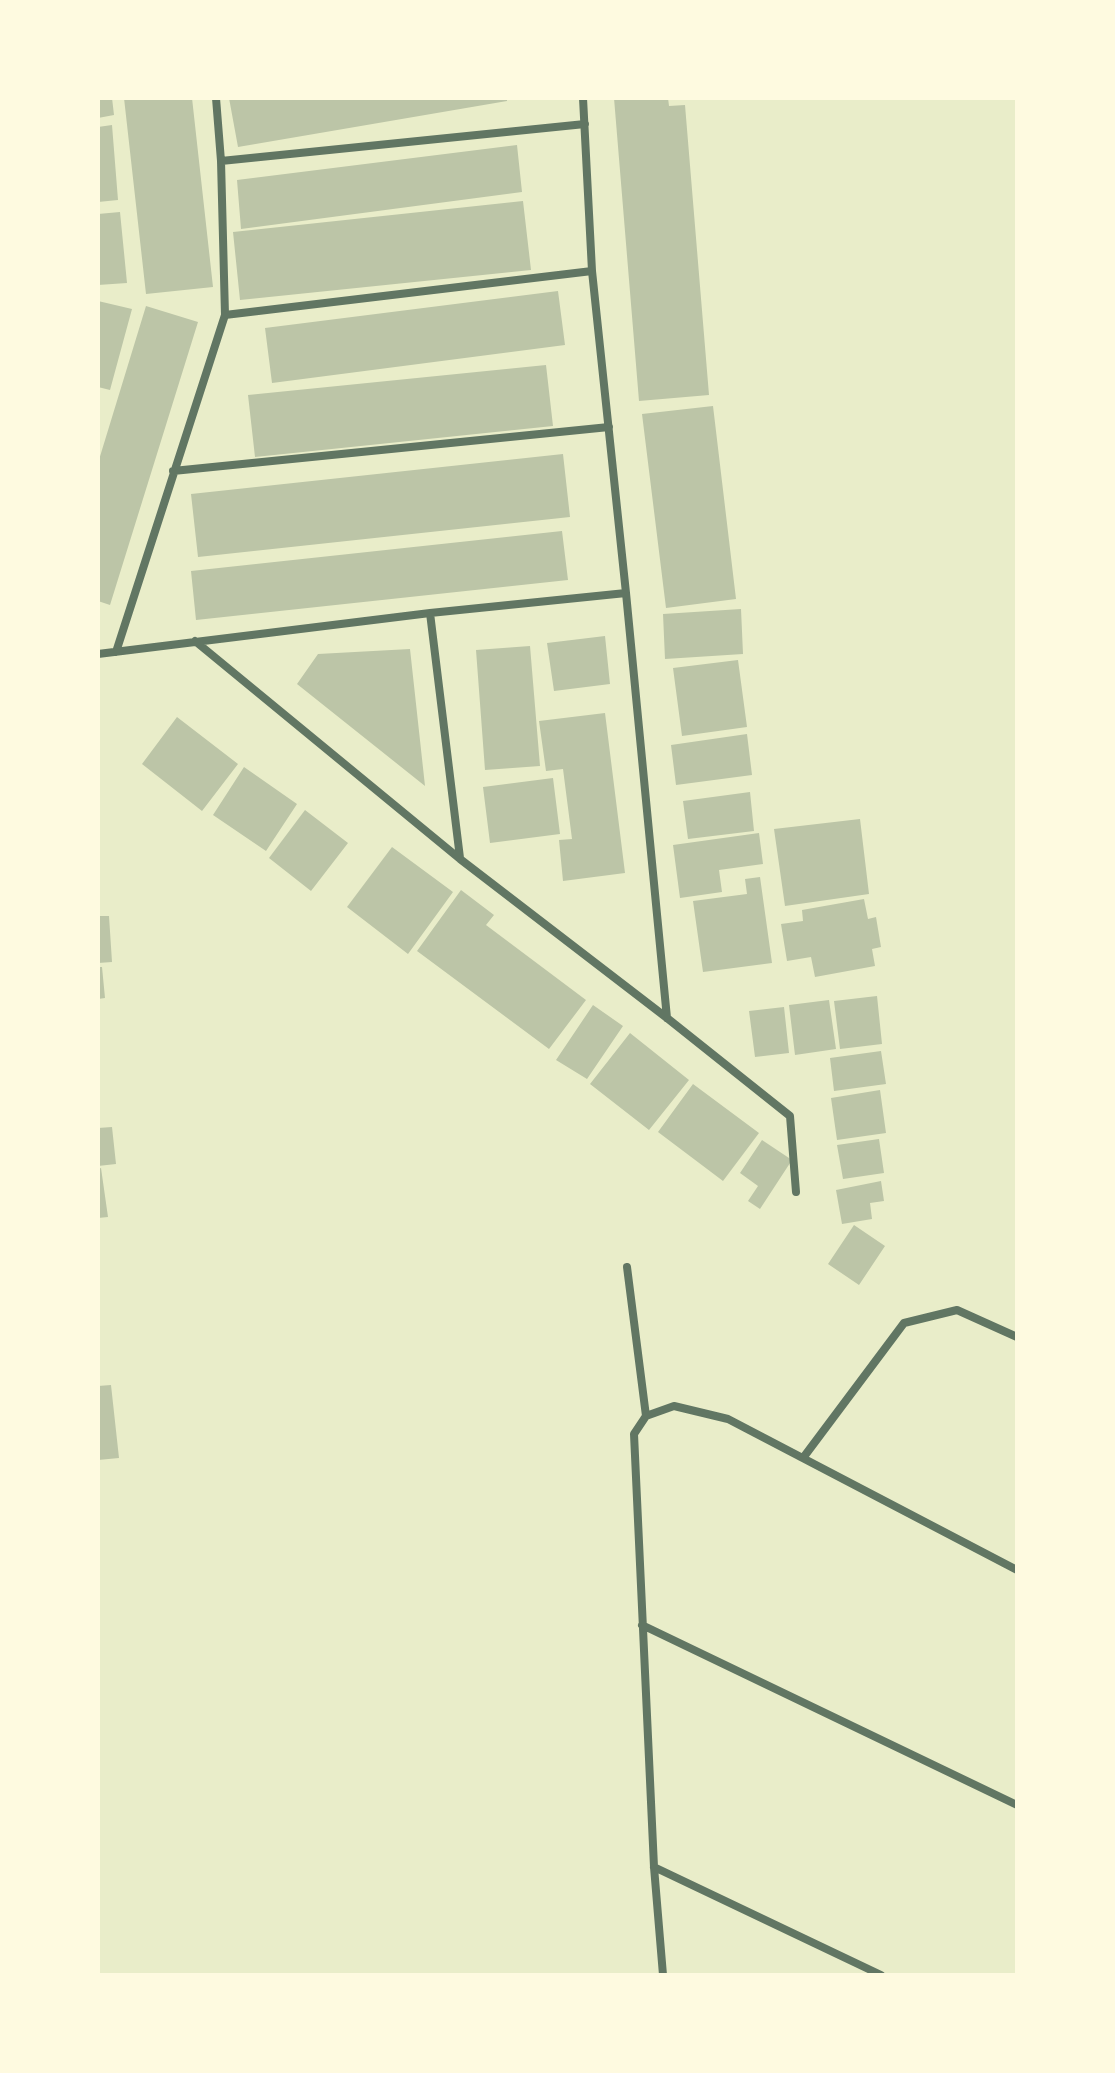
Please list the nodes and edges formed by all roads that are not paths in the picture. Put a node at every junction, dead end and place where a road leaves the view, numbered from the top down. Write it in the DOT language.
graph roads {
  1 [pos="216,98"];
  2 [pos="583,98"];
  3 [pos="585,124"];
  4 [pos="221,161"];
  5 [pos="592,271"];
  6 [pos="225,315"];
  7 [pos="609,427"];
  8 [pos="173,471"];
  9 [pos="626,593"];
  10 [pos="430,613"];
  11 [pos="195,641"];
  12 [pos="116,652"];
  13 [pos="98,654"];
  14 [pos="460,859"];
  15 [pos="667,1018"];
  16 [pos="796,1192"];
  17 [pos="627,1267"];
  18 [pos="1017,1337"];
  19 [pos="646,1416"];
  20 [pos="803,1458"];
  21 [pos="1017,1570"];
  22 [pos="642,1625"];
  23 [pos="1017,1805"];
  24 [pos="654,1867"];
  25 [pos="663,1975"];
  26 [pos="881,1975"];
  1 -- 4 [label="street"];
  2 -- 3 [label="street"];
  3 -- 4 [label="street"];
  3 -- 5 [label="street"];
  4 -- 6 [label="street"];
  5 -- 6 [label="street"];
  5 -- 7 [label="street"];
  6 -- 8 [label="street"];
  7 -- 8 [label="street"];
  7 -- 9 [label="street"];
  8 -- 12 [label="street"];
  9 -- 10 [label="street"];
  9 -- 15 [label="street"];
  10 -- 11 [label="street"];
  10 -- 14 [label="street"];
  11 -- 12 [label="street"];
  11 -- 14 [label="street"];
  12 -- 13 [label="street"];
  14 -- 15 [label="street"];
  15 -- 16 [label="street"];
  17 -- 19 [label="street"];
  18 -- 20 [label="street"];
  19 -- 20 [label="street"];
  19 -- 22 [label="street"];
  20 -- 21 [label="street"];
  22 -- 23 [label="street"];
  22 -- 24 [label="street"];
  24 -- 25 [label="street"];
  24 -- 26 [label="street"];
}
